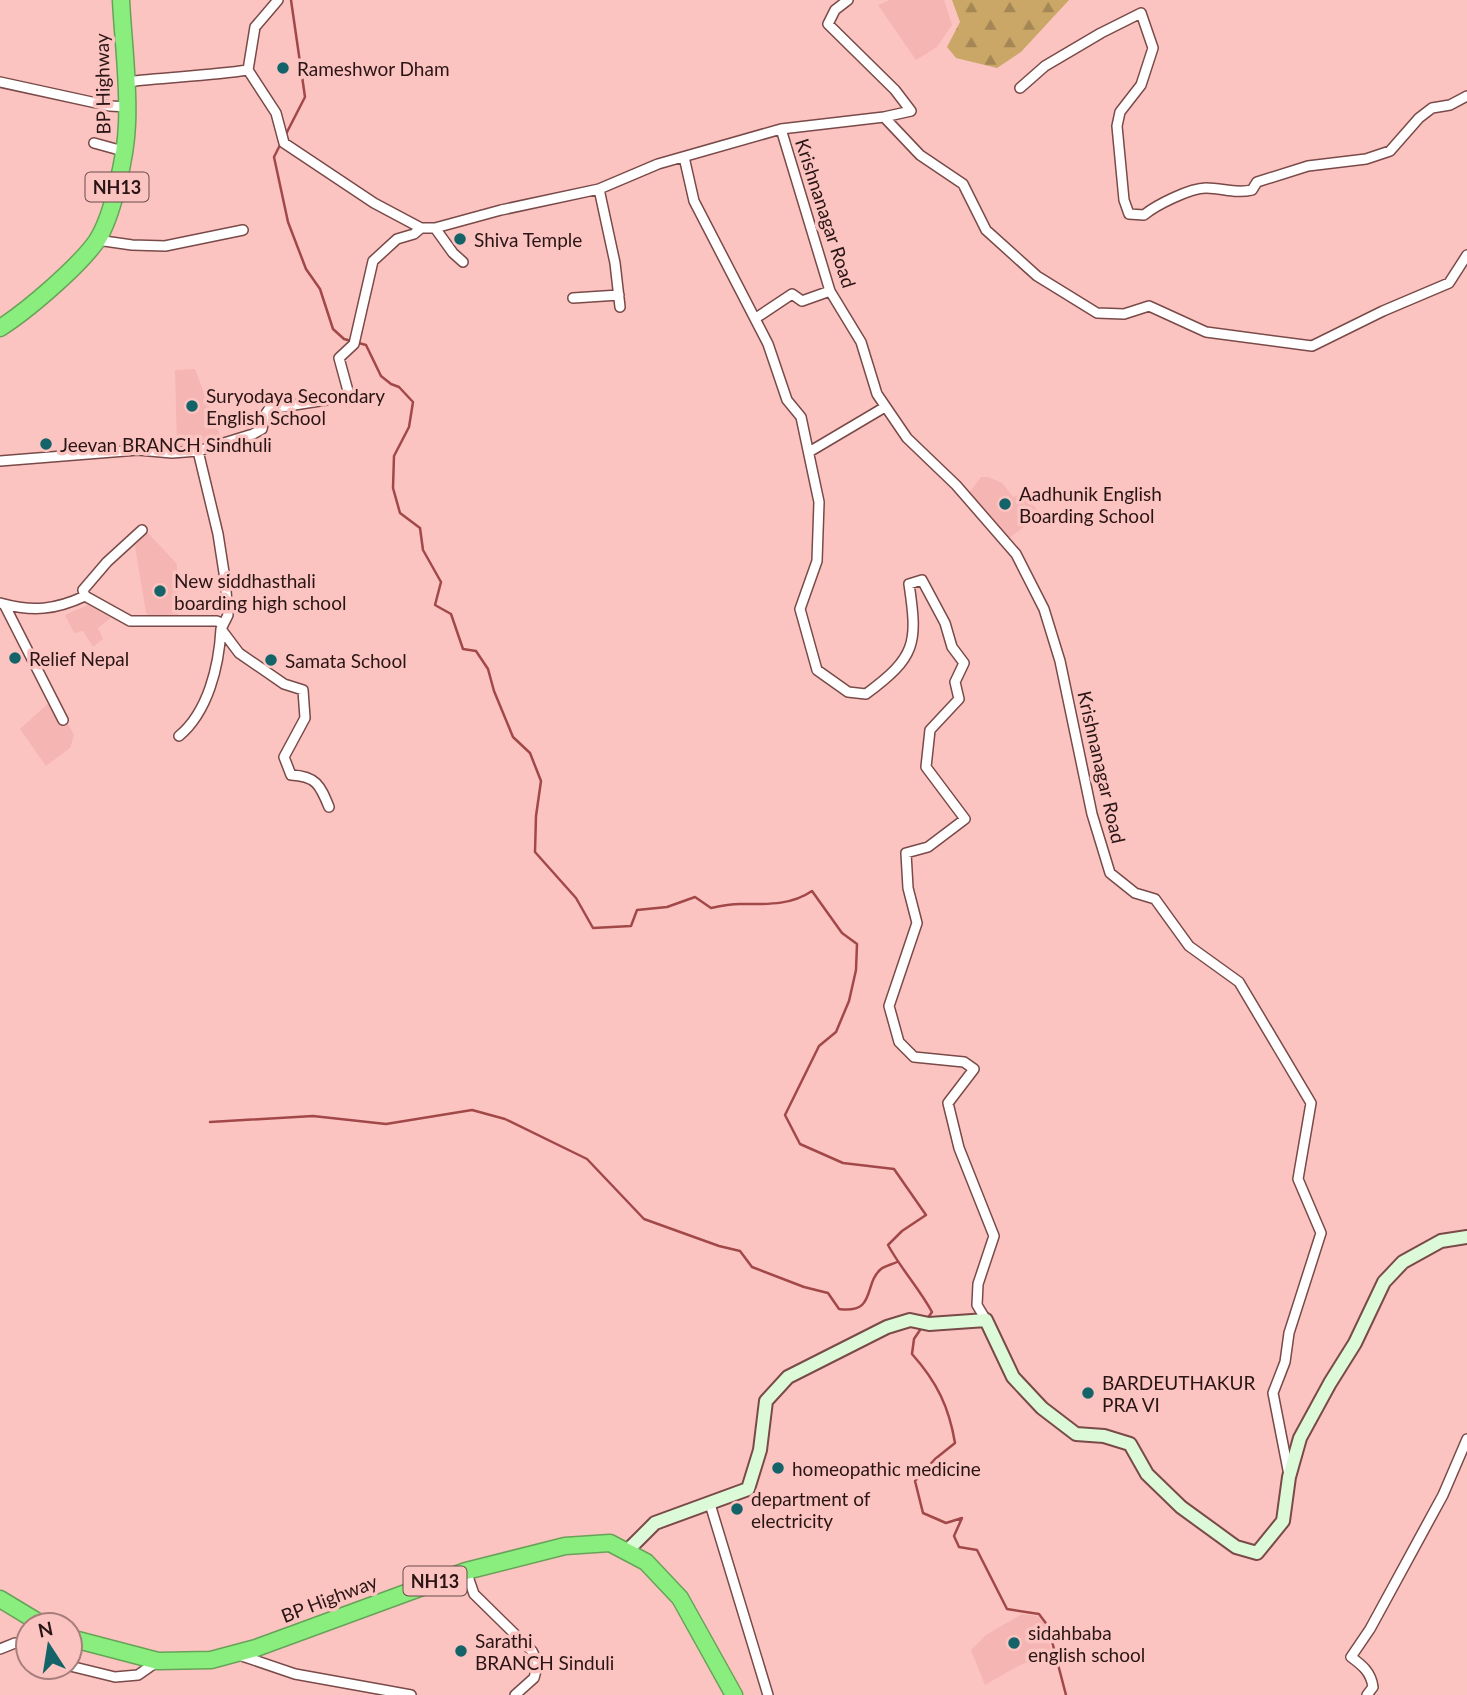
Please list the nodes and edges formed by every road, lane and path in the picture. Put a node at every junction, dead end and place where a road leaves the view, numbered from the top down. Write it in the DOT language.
graph roads {
  1 [pos="121,0"];
  2 [pos="278,0"];
  3 [pos="848,0"];
  4 [pos="248,70"];
  5 [pos="0,82"];
  6 [pos="125,82"];
  7 [pos="1020,88"];
  8 [pos="1467,96"];
  9 [pos="127,107"];
  10 [pos="884,117"];
  11 [pos="781,129"];
  12 [pos="94,143"];
  13 [pos="123,151"];
  14 [pos="684,157"];
  15 [pos="599,189"];
  16 [pos="421,228"];
  17 [pos="435,228"];
  18 [pos="243,230"];
  19 [pos="97,240"];
  20 [pos="1467,255"];
  21 [pos="463,262"];
  22 [pos="830,291"];
  23 [pos="619,295"];
  24 [pos="573,298"];
  25 [pos="620,307"];
  26 [pos="756,318"];
  27 [pos="0,328"];
  28 [pos="886,407"];
  29 [pos="198,451"];
  30 [pos="809,452"];
  31 [pos="0,461"];
  32 [pos="142,530"];
  33 [pos="85,596"];
  34 [pos="2,604"];
  35 [pos="222,627"];
  36 [pos="63,720"];
  37 [pos="179,736"];
  38 [pos="329,807"];
  39 [pos="1467,1237"];
  40 [pos="986,1320"];
  41 [pos="1467,1439"];
  42 [pos="1289,1477"];
  43 [pos="710,1504"];
  44 [pos="628,1550"];
  45 [pos="466,1571"];
  46 [pos="0,1599"];
  47 [pos="20,1611"];
  48 [pos="84,1642"];
  49 [pos="234,1653"];
  50 [pos="158,1661"];
  51 [pos="84,1669"];
  52 [pos="411,1695"];
  53 [pos="515,1695"];
  54 [pos="734,1695"];
  55 [pos="768,1695"];
  56 [pos="1367,1695"];
  1 -- 6 [label="highway, BP Highway / NH13"];
  2 -- 4 [label="street"];
  3 -- 10 [label="street"];
  4 -- 6 [label="street"];
  4 -- 16 [label="street"];
  5 -- 9 [label="street"];
  6 -- 9 [label="highway, BP Highway / NH13"];
  7 -- 8 [label="street"];
  9 -- 13 [label="highway, BP Highway / NH13"];
  10 -- 11 [label="street"];
  10 -- 20 [label="street"];
  11 -- 14 [label="street"];
  11 -- 22 [label="street, Krishnanagar Road"];
  12 -- 13 [label="street"];
  13 -- 19 [label="highway, BP Highway / NH13"];
  14 -- 15 [label="street"];
  14 -- 26 [label="street"];
  15 -- 17 [label="street"];
  15 -- 23 [label="street"];
  16 -- 17 [label="street"];
  16 -- 29 [label="street"];
  17 -- 21 [label="street"];
  18 -- 19 [label="street"];
  19 -- 27 [label="highway, BP Highway / NH13"];
  22 -- 26 [label="street"];
  22 -- 28 [label="street, Krishnanagar Road"];
  23 -- 24 [label="street"];
  23 -- 25 [label="street"];
  26 -- 30 [label="street"];
  28 -- 30 [label="street"];
  28 -- 42 [label="street, Krishnanagar Road"];
  29 -- 31 [label="street"];
  29 -- 35 [label="street"];
  30 -- 40 [label="street"];
  32 -- 33 [label="street"];
  33 -- 34 [label="street"];
  33 -- 35 [label="street"];
  34 -- 36 [label="street"];
  35 -- 37 [label="street"];
  35 -- 38 [label="street"];
  39 -- 42 [label="street"];
  40 -- 42 [label="street"];
  40 -- 43 [label="street"];
  41 -- 56 [label="street"];
  43 -- 44 [label="street"];
  43 -- 55 [label="street"];
  44 -- 45 [label="highway, BP Highway / NH13"];
  44 -- 54 [label="highway, BP Highway / NH13"];
  45 -- 49 [label="highway, BP Highway / NH13"];
  45 -- 53 [label="street"];
  46 -- 47 [label="highway"];
  48 -- 50 [label="highway, BP Highway / NH13"];
  49 -- 50 [label="highway, BP Highway / NH13"];
  49 -- 52 [label="street"];
  50 -- 51 [label="street"];
}
